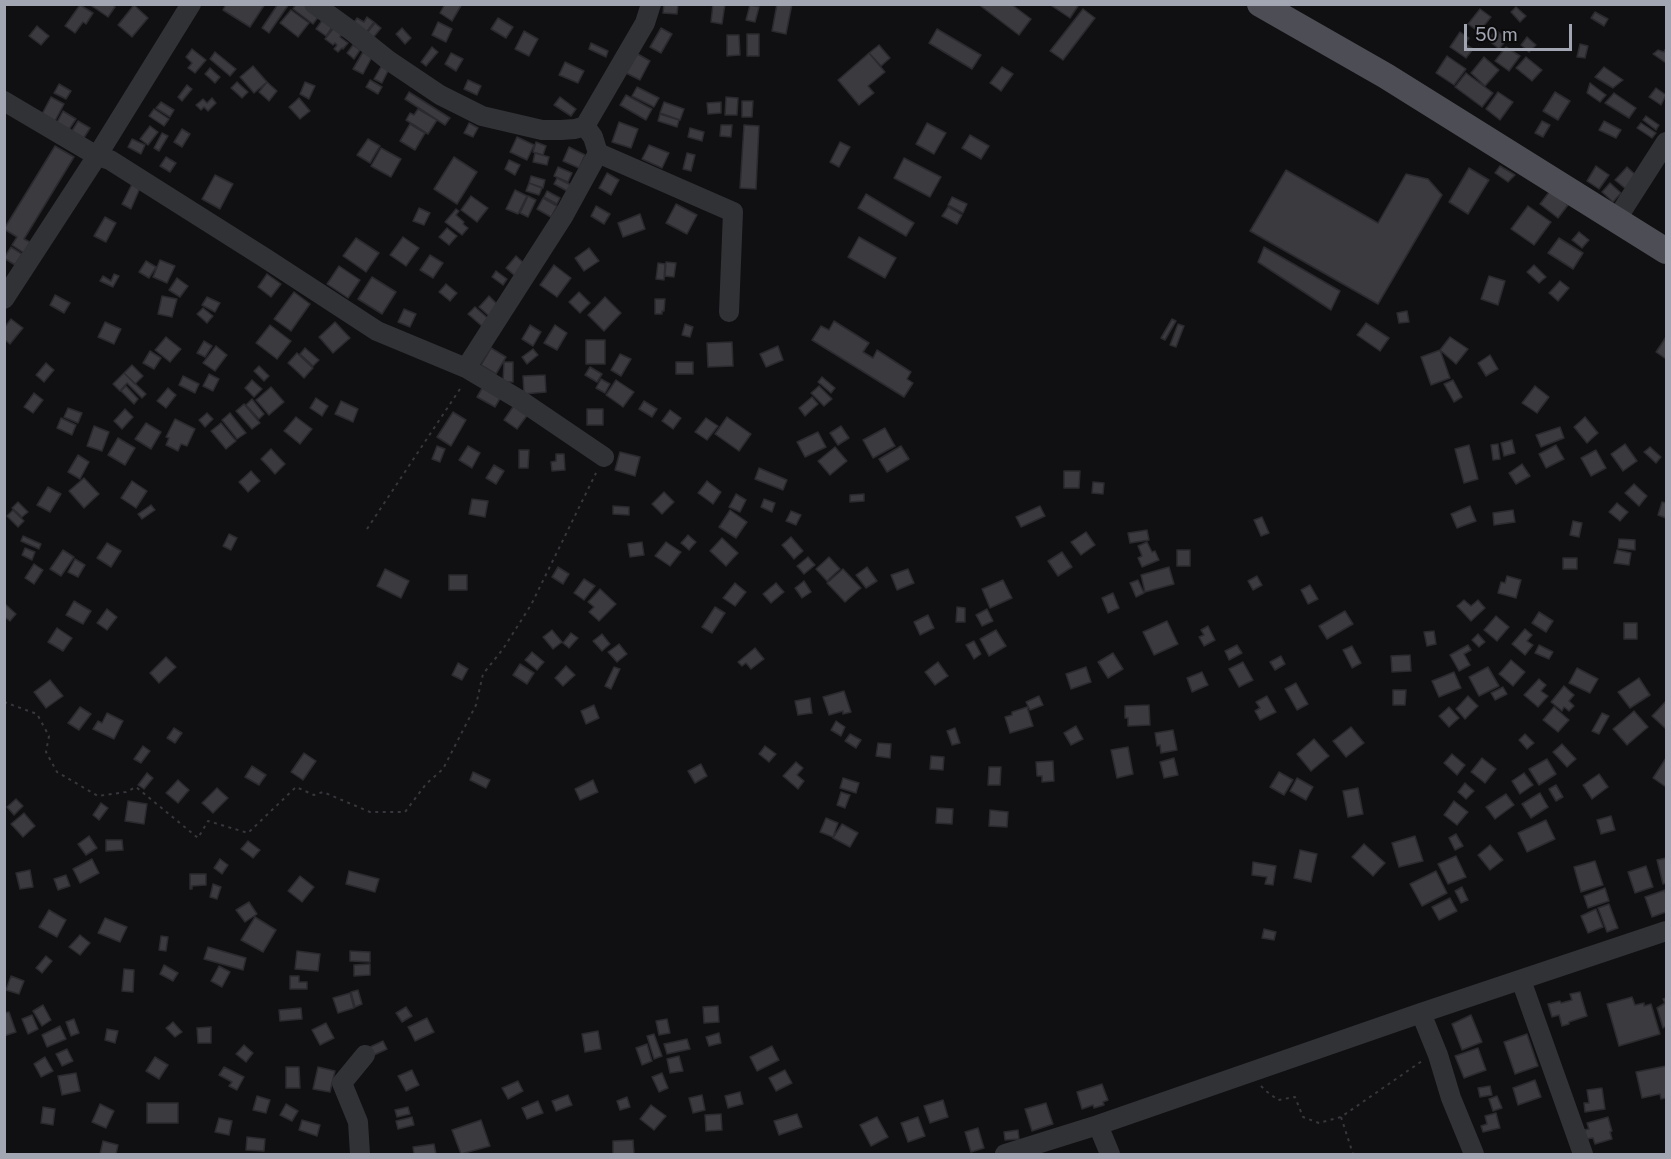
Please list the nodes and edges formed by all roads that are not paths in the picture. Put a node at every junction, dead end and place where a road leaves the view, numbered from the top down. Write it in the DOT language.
graph roads {
  1 [pos="191,4"];
  2 [pos="314,4"];
  3 [pos="651,4"];
  4 [pos="1260,4"];
  5 [pos="4,101"];
  6 [pos="585,126"];
  7 [pos="1666,142"];
  8 [pos="598,153"];
  9 [pos="97,156"];
  10 [pos="1616,220"];
  11 [pos="1666,251"];
  12 [pos="4,299"];
  13 [pos="729,312"];
  14 [pos="465,368"];
  15 [pos="604,457"];
  16 [pos="1666,931"];
  17 [pos="1521,980"];
  18 [pos="1421,1012"];
  19 [pos="365,1055"];
  20 [pos="1098,1125"];
  21 [pos="360,1155"];
  22 [pos="1005,1155"];
  23 [pos="1110,1155"];
  24 [pos="1474,1155"];
  25 [pos="1583,1155"];
  1 -- 9 [label="street"];
  2 -- 6 [label="street"];
  3 -- 6 [label="street"];
  4 -- 10 [label="main road"];
  5 -- 9 [label="street"];
  6 -- 8 [label="street"];
  7 -- 10 [label="street"];
  8 -- 13 [label="street"];
  8 -- 14 [label="street"];
  9 -- 12 [label="street"];
  9 -- 14 [label="street"];
  10 -- 11 [label="main road"];
  14 -- 15 [label="street"];
  16 -- 17 [label="street"];
  17 -- 18 [label="street"];
  17 -- 25 [label="street"];
  18 -- 20 [label="street"];
  18 -- 24 [label="street"];
  19 -- 21 [label="street"];
  20 -- 22 [label="street"];
  20 -- 23 [label="street"];
}
